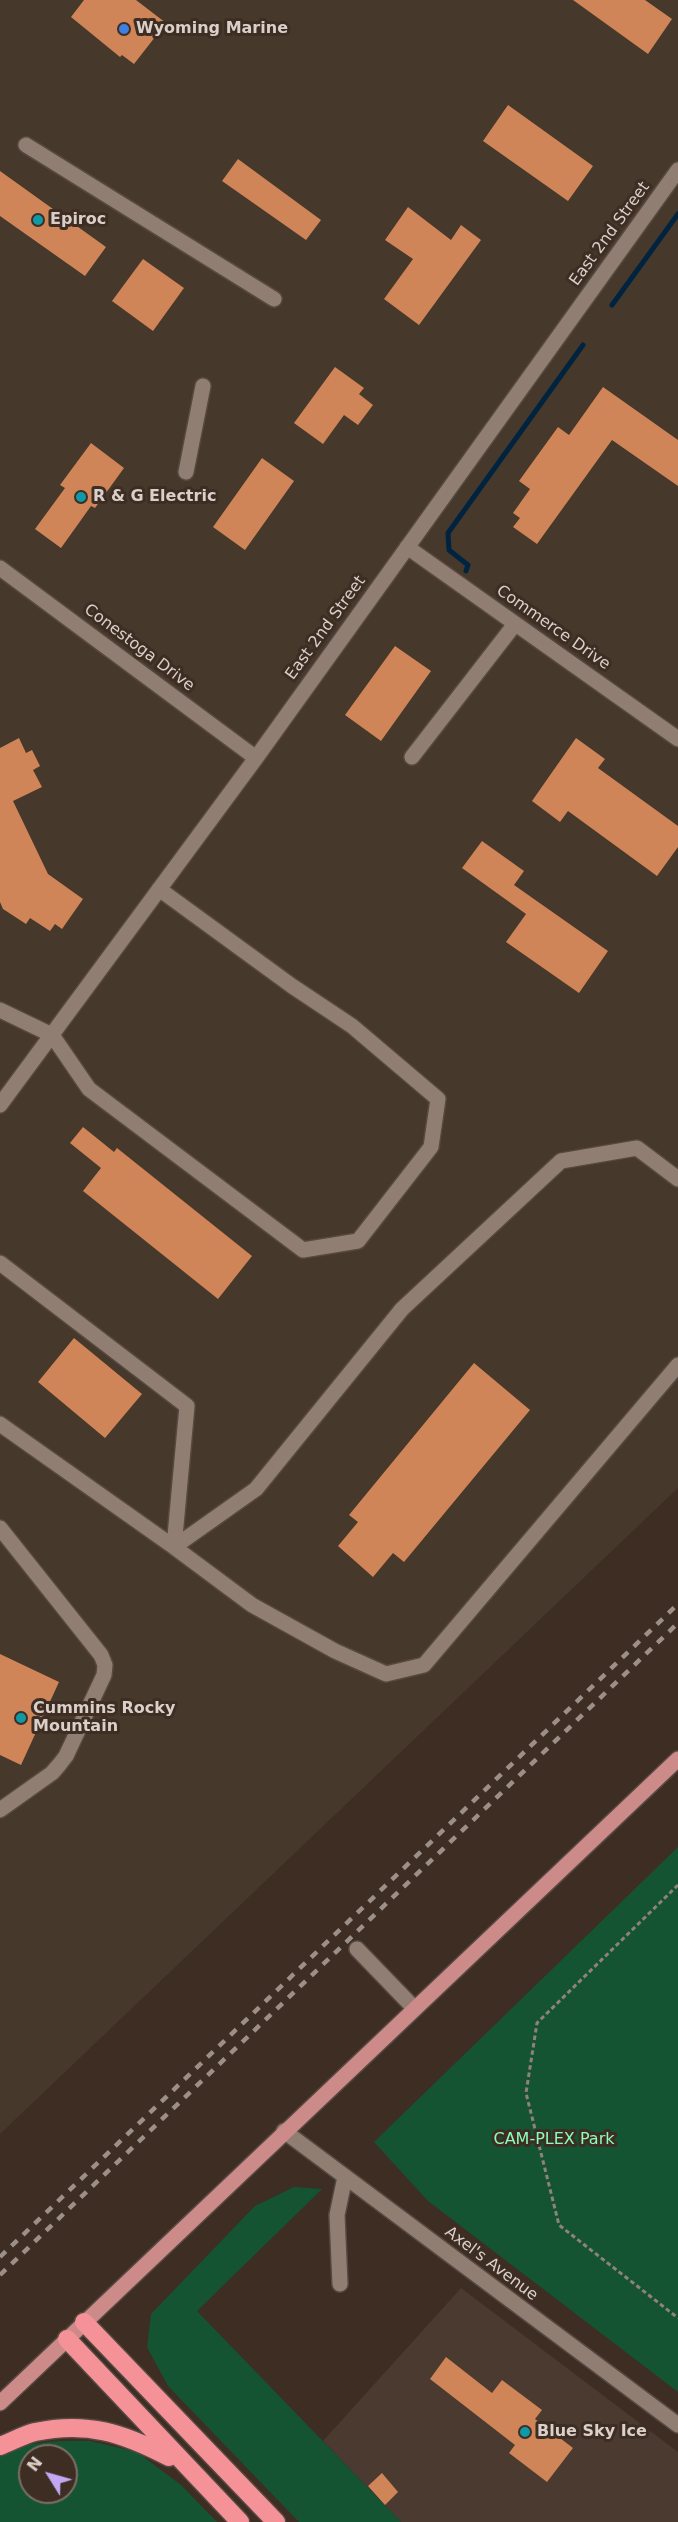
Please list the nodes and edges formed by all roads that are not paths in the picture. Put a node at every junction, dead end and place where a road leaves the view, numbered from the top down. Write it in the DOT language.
graph roads {
  1 [pos="26,145"];
  2 [pos="678,170"];
  3 [pos="274,298"];
  4 [pos="203,386"];
  5 [pos="186,472"];
  6 [pos="406,547"];
  7 [pos="0,568"];
  8 [pos="515,624"];
  9 [pos="678,739"];
  10 [pos="412,757"];
  11 [pos="256,758"];
  12 [pos="159,889"];
  13 [pos="0,1010"];
  14 [pos="52,1035"];
  15 [pos="0,1105"];
  16 [pos="678,1179"];
  17 [pos="0,1263"];
  18 [pos="678,1365"];
  19 [pos="0,1424"];
  20 [pos="0,1528"];
  21 [pos="174,1546"];
  22 [pos="678,1759"];
  23 [pos="0,1810"];
  24 [pos="357,1949"];
  25 [pos="414,2008"];
  26 [pos="284,2131"];
  27 [pos="345,2177"];
  28 [pos="340,2284"];
  29 [pos="84,2322"];
  30 [pos="66,2339"];
  31 [pos="0,2403"];
  32 [pos="678,2425"];
  33 [pos="0,2446"];
  34 [pos="184,2465"];
  35 [pos="240,2522"];
  36 [pos="276,2522"];
  1 -- 3 [label="street"];
  2 -- 6 [label="street, East 2nd Street"];
  4 -- 5 [label="street"];
  6 -- 8 [label="street, Commerce Drive"];
  6 -- 11 [label="street, East 2nd Street"];
  7 -- 11 [label="street, Conestoga Drive"];
  8 -- 9 [label="street, Commerce Drive"];
  8 -- 10 [label="street"];
  11 -- 12 [label="street, East 2nd Street"];
  12 -- 14 [label="street, East 2nd Street"];
  12 -- 14 [label="street"];
  13 -- 14 [label="street"];
  14 -- 15 [label="street, East 2nd Street"];
  16 -- 21 [label="street"];
  17 -- 21 [label="street"];
  18 -- 21 [label="street"];
  19 -- 21 [label="street"];
  20 -- 23 [label="street"];
  22 -- 25 [label="main road"];
  24 -- 25 [label="street"];
  25 -- 26 [label="main road"];
  26 -- 27 [label="street, Axel's Avenue"];
  26 -- 29 [label="main road"];
  27 -- 28 [label="street"];
  27 -- 32 [label="street, Axel's Avenue"];
  29 -- 30 [label="main road"];
  29 -- 36 [label="highway"];
  30 -- 31 [label="main road"];
  30 -- 34 [label="highway"];
  33 -- 34 [label="highway"];
  34 -- 35 [label="highway"];
}
